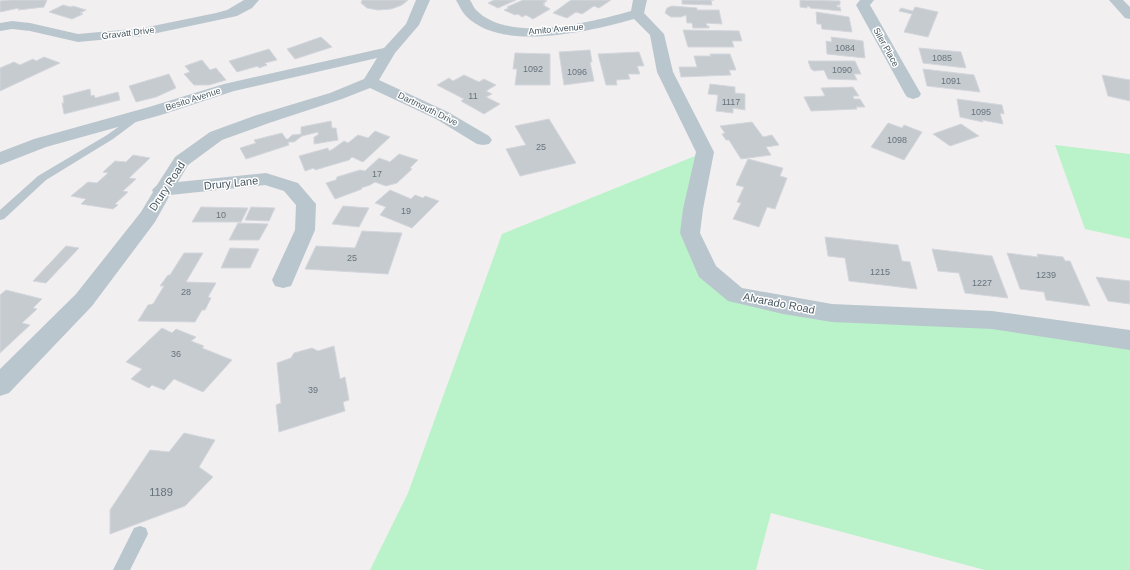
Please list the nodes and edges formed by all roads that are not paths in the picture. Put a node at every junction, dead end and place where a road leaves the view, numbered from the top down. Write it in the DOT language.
graph roads {
  1 [pos="252,0"];
  2 [pos="423,0"];
  3 [pos="463,0"];
  4 [pos="867,0"];
  5 [pos="1116,0"];
  6 [pos="638,7"];
  7 [pos="1130,15"];
  8 [pos="0,27"];
  9 [pos="389,51"];
  10 [pos="370,82"];
  11 [pos="913,94"];
  12 [pos="138,116"];
  13 [pos="483,140"];
  14 [pos="0,159"];
  15 [pos="162,190"];
  16 [pos="0,216"];
  17 [pos="283,280"];
  18 [pos="1130,340"];
  19 [pos="0,385"];
  20 [pos="140,534"];
  21 [pos="121,570"];
  1 -- 8 [label="street, Gravatt Drive"];
  2 -- 9 [label="street"];
  3 -- 6 [label="street, Amito Avenue"];
  4 -- 11 [label="street, Siler Place"];
  5 -- 7 [label="street"];
  6 -- 18 [label="street, Alvarado Road"];
  9 -- 10 [label="street"];
  9 -- 12 [label="street, Besito Avenue"];
  10 -- 13 [label="street, Dartmouth Drive"];
  10 -- 15 [label="street, Drury Road"];
  12 -- 14 [label="street, Besito Avenue"];
  12 -- 16 [label="lane"];
  15 -- 17 [label="street, Drury Lane"];
  15 -- 19 [label="street, Drury Road"];
  20 -- 21 [label="lane"];
}
